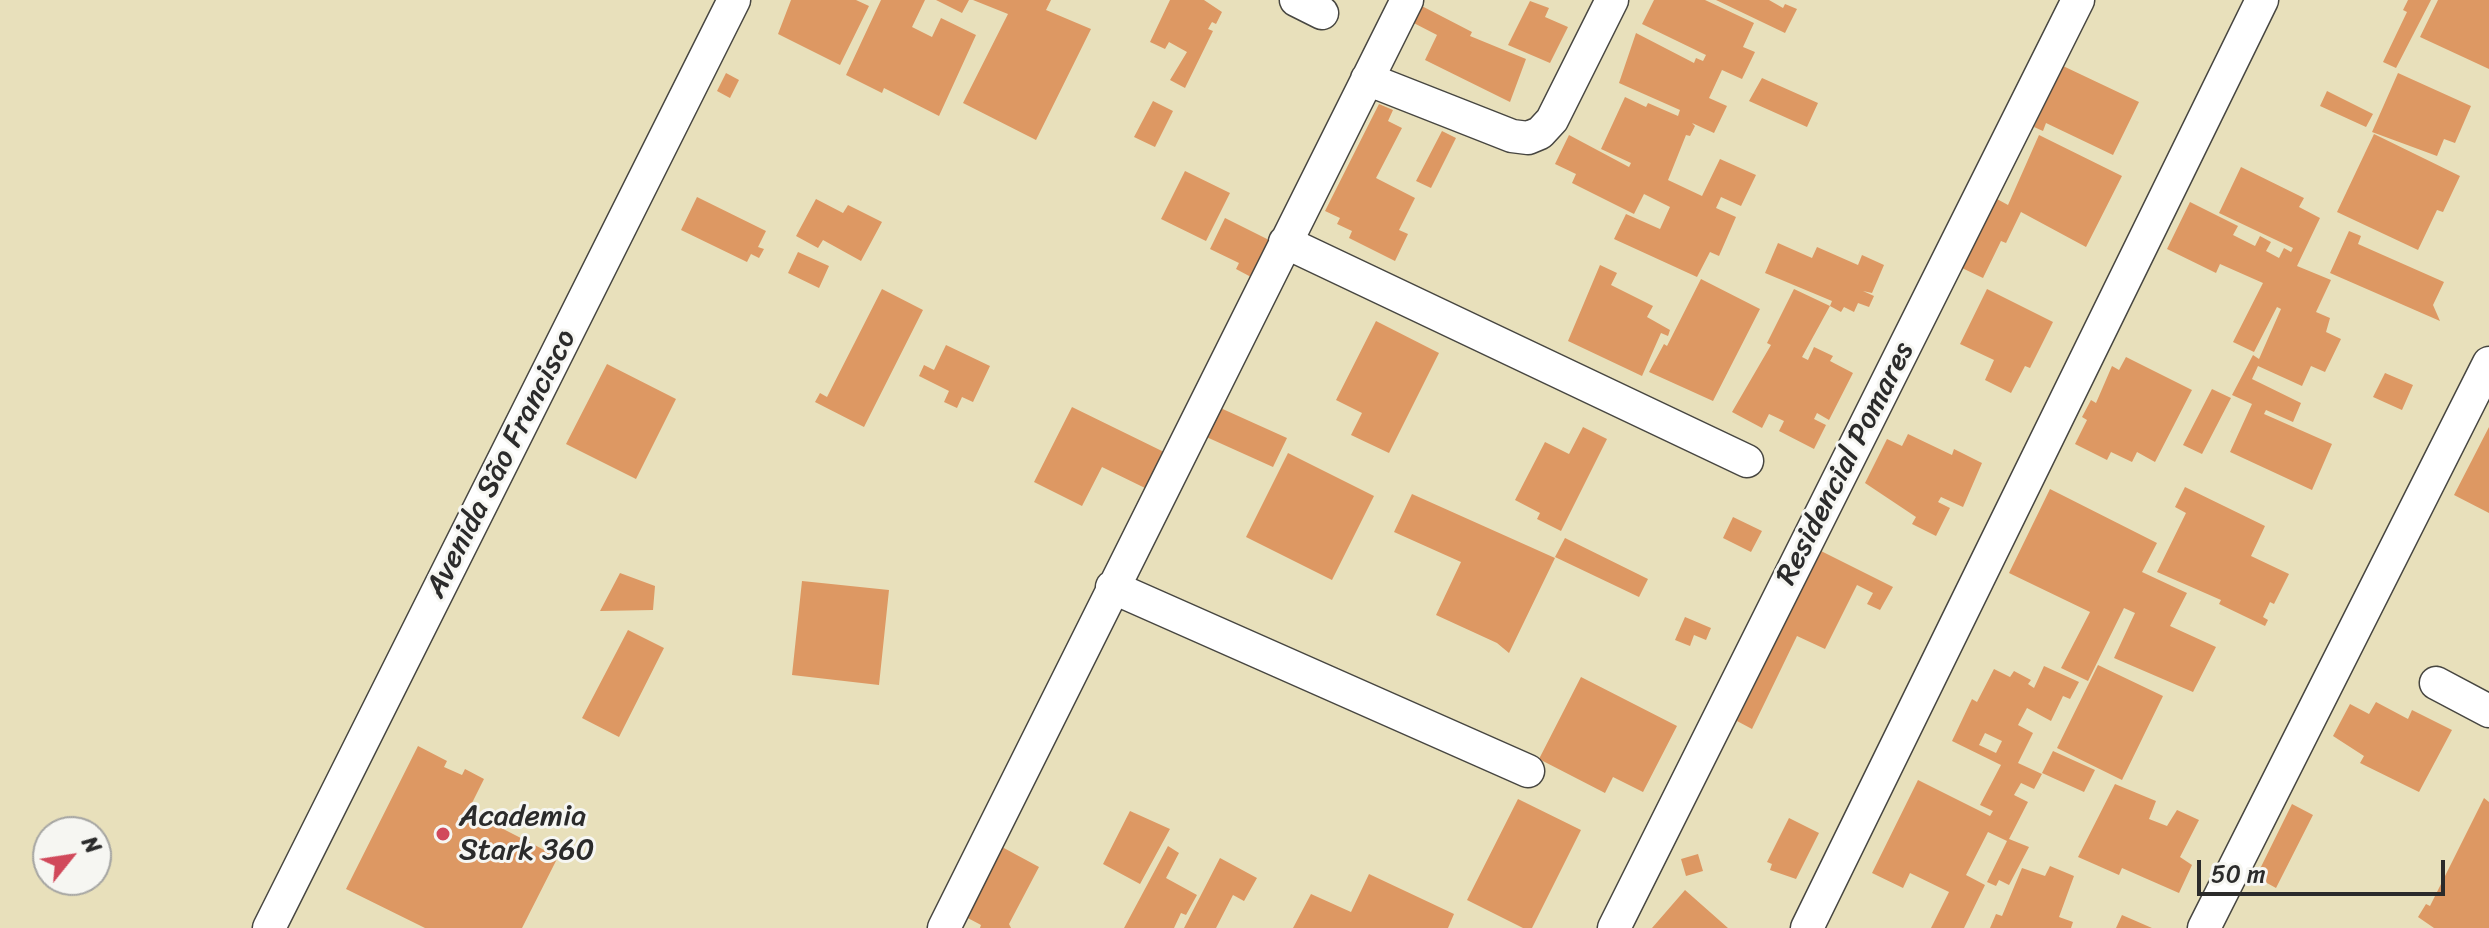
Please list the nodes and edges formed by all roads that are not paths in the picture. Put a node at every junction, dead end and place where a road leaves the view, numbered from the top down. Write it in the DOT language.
graph roads {
  1 [pos="734,0"];
  2 [pos="1407,0"];
  3 [pos="1612,0"];
  4 [pos="2078,0"];
  5 [pos="2262,0"];
  6 [pos="1367,79"];
  7 [pos="1285,242"];
  8 [pos="2489,363"];
  9 [pos="1747,461"];
  10 [pos="1112,587"];
  11 [pos="2436,683"];
  12 [pos="2489,711"];
  13 [pos="1528,771"];
  14 [pos="269,928"];
  15 [pos="944,928"];
  16 [pos="1614,928"];
  17 [pos="1807,928"];
  18 [pos="2204,928"];
  1 -- 14 [label="street, Avenida São Francisco"];
  2 -- 6 [label="street"];
  3 -- 6 [label="street"];
  4 -- 16 [label="street, Residencial Pomares"];
  5 -- 17 [label="street"];
  6 -- 7 [label="street"];
  7 -- 9 [label="street"];
  7 -- 10 [label="street"];
  8 -- 18 [label="street"];
  10 -- 13 [label="street"];
  10 -- 15 [label="street"];
  11 -- 12 [label="street"];
}
